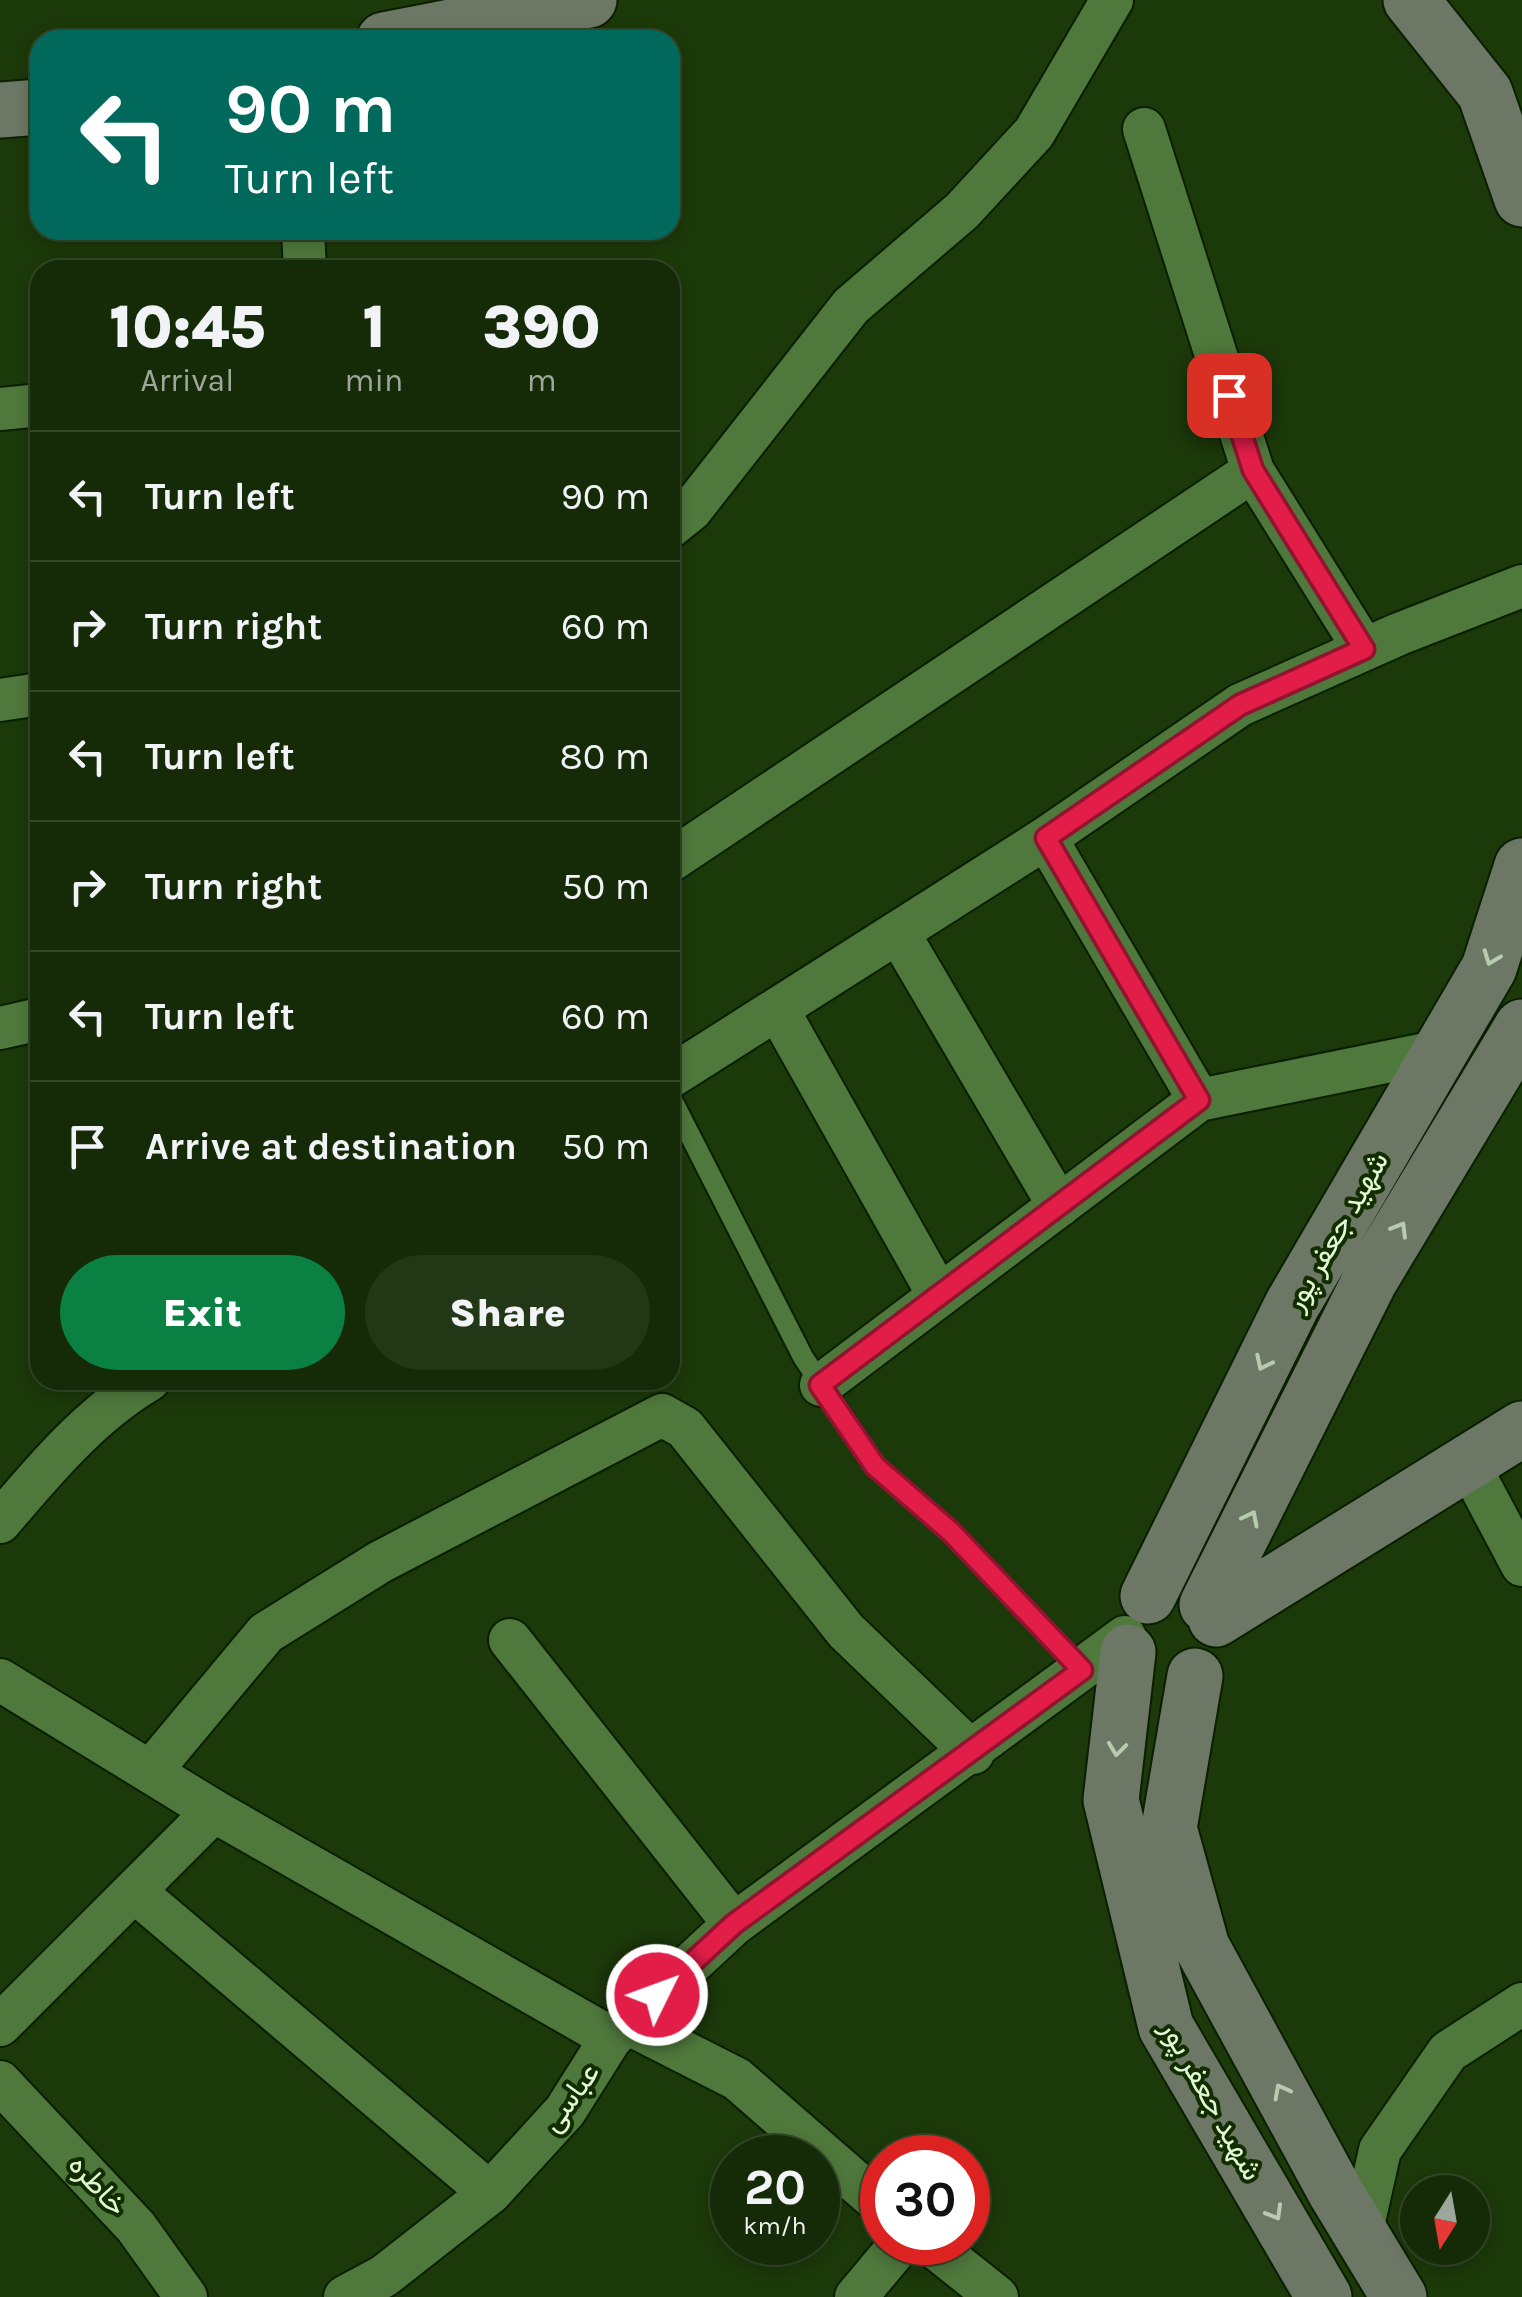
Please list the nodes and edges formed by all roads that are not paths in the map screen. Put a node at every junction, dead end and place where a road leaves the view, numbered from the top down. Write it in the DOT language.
graph roads {
  1 [pos="589,0"];
  2 [pos="1112,0"];
  3 [pos="1411,0"];
  4 [pos="435,30"];
  5 [pos="30,108"];
  6 [pos="0,110"];
  7 [pos="1144,129"];
  8 [pos="1522,199"];
  9 [pos="30,406"];
  10 [pos="0,410"];
  11 [pos="1253,470"];
  12 [pos="680,519"];
  13 [pos="1522,586"];
  14 [pos="1364,649"];
  15 [pos="30,696"];
  16 [pos="0,700"];
  17 [pos="1046,838"];
  18 [pos="680,854"];
  19 [pos="1522,866"];
  20 [pos="898,934"];
  21 [pos="778,1010"];
  22 [pos="30,1022"];
  23 [pos="1522,1027"];
  24 [pos="0,1028"];
  25 [pos="1440,1051"];
  26 [pos="680,1071"];
  27 [pos="1199,1100"];
  28 [pos="680,1117"];
  29 [pos="1059,1206"];
  30 [pos="939,1296"];
  31 [pos="820,1385"];
  32 [pos="132,1390"];
  33 [pos="1522,1429"];
  34 [pos="1468,1463"];
  35 [pos="0,1522"];
  36 [pos="1522,1566"];
  37 [pos="1212,1612"];
  38 [pos="1121,1639"];
  39 [pos="510,1640"];
  40 [pos="1195,1676"];
  41 [pos="0,1680"];
  42 [pos="973,1753"];
  43 [pos="150,1772"];
  44 [pos="214,1811"];
  45 [pos="134,1891"];
  46 [pos="734,1924"];
  47 [pos="1522,2004"];
  48 [pos="0,2024"];
  49 [pos="619,2031"];
  50 [pos="0,2082"];
  51 [pos="860,2186"];
  52 [pos="490,2192"];
  53 [pos="1361,2235"];
  54 [pos="883,2265"];
  55 [pos="957,2265"];
  56 [pos="186,2297"];
  57 [pos="345,2297"];
  58 [pos="856,2297"];
  59 [pos="997,2297"];
  60 [pos="1324,2297"];
  61 [pos="1400,2297"];
  1 -- 4 [label="street"];
  2 -- 12 [label="street"];
  3 -- 8 [label="street"];
  5 -- 6 [label="street"];
  7 -- 11 [label="street"];
  9 -- 10 [label="street"];
  11 -- 14 [label="street"];
  11 -- 18 [label="street"];
  13 -- 14 [label="street"];
  14 -- 17 [label="street"];
  15 -- 16 [label="street"];
  17 -- 20 [label="street"];
  17 -- 27 [label="street"];
  19 -- 25 [label="street, شهید جعفر پور, one-way"];
  20 -- 21 [label="street"];
  20 -- 29 [label="street"];
  21 -- 26 [label="street"];
  21 -- 30 [label="street"];
  22 -- 24 [label="street"];
  37 -- 23 [label="street, شهید جعفر پور, one-way"];
  25 -- 27 [label="street"];
  25 -- 38 [label="street, شهید جعفر پور, one-way"];
  27 -- 29 [label="street"];
  28 -- 31 [label="lane"];
  29 -- 30 [label="street"];
  30 -- 31 [label="street"];
  31 -- 38 [label="lane"];
  32 -- 35 [label="street"];
  33 -- 34 [label="street"];
  34 -- 36 [label="street"];
  34 -- 37 [label="street"];
  37 -- 38 [label="street"];
  37 -- 40 [label="street"];
  38 -- 40 [label="street"];
  38 -- 42 [label="street, عباسی"];
  38 -- 60 [label="street, شهید جعفر پور, one-way"];
  39 -- 46 [label="street"];
  53 -- 40 [label="street, one-way"];
  41 -- 43 [label="street"];
  42 -- 43 [label="street"];
  42 -- 46 [label="street, عباسی"];
  43 -- 44 [label="street"];
  44 -- 45 [label="street"];
  44 -- 49 [label="street"];
  45 -- 48 [label="street"];
  45 -- 52 [label="street"];
  46 -- 49 [label="street, عباسی"];
  47 -- 53 [label="street"];
  49 -- 51 [label="street"];
  49 -- 52 [label="street, عباسی"];
  50 -- 56 [label="street, خاطره"];
  52 -- 57 [label="street, عباسی"];
  53 -- 61 [label="street"];
  54 -- 58 [label="street"];
  55 -- 59 [label="street"];
}
